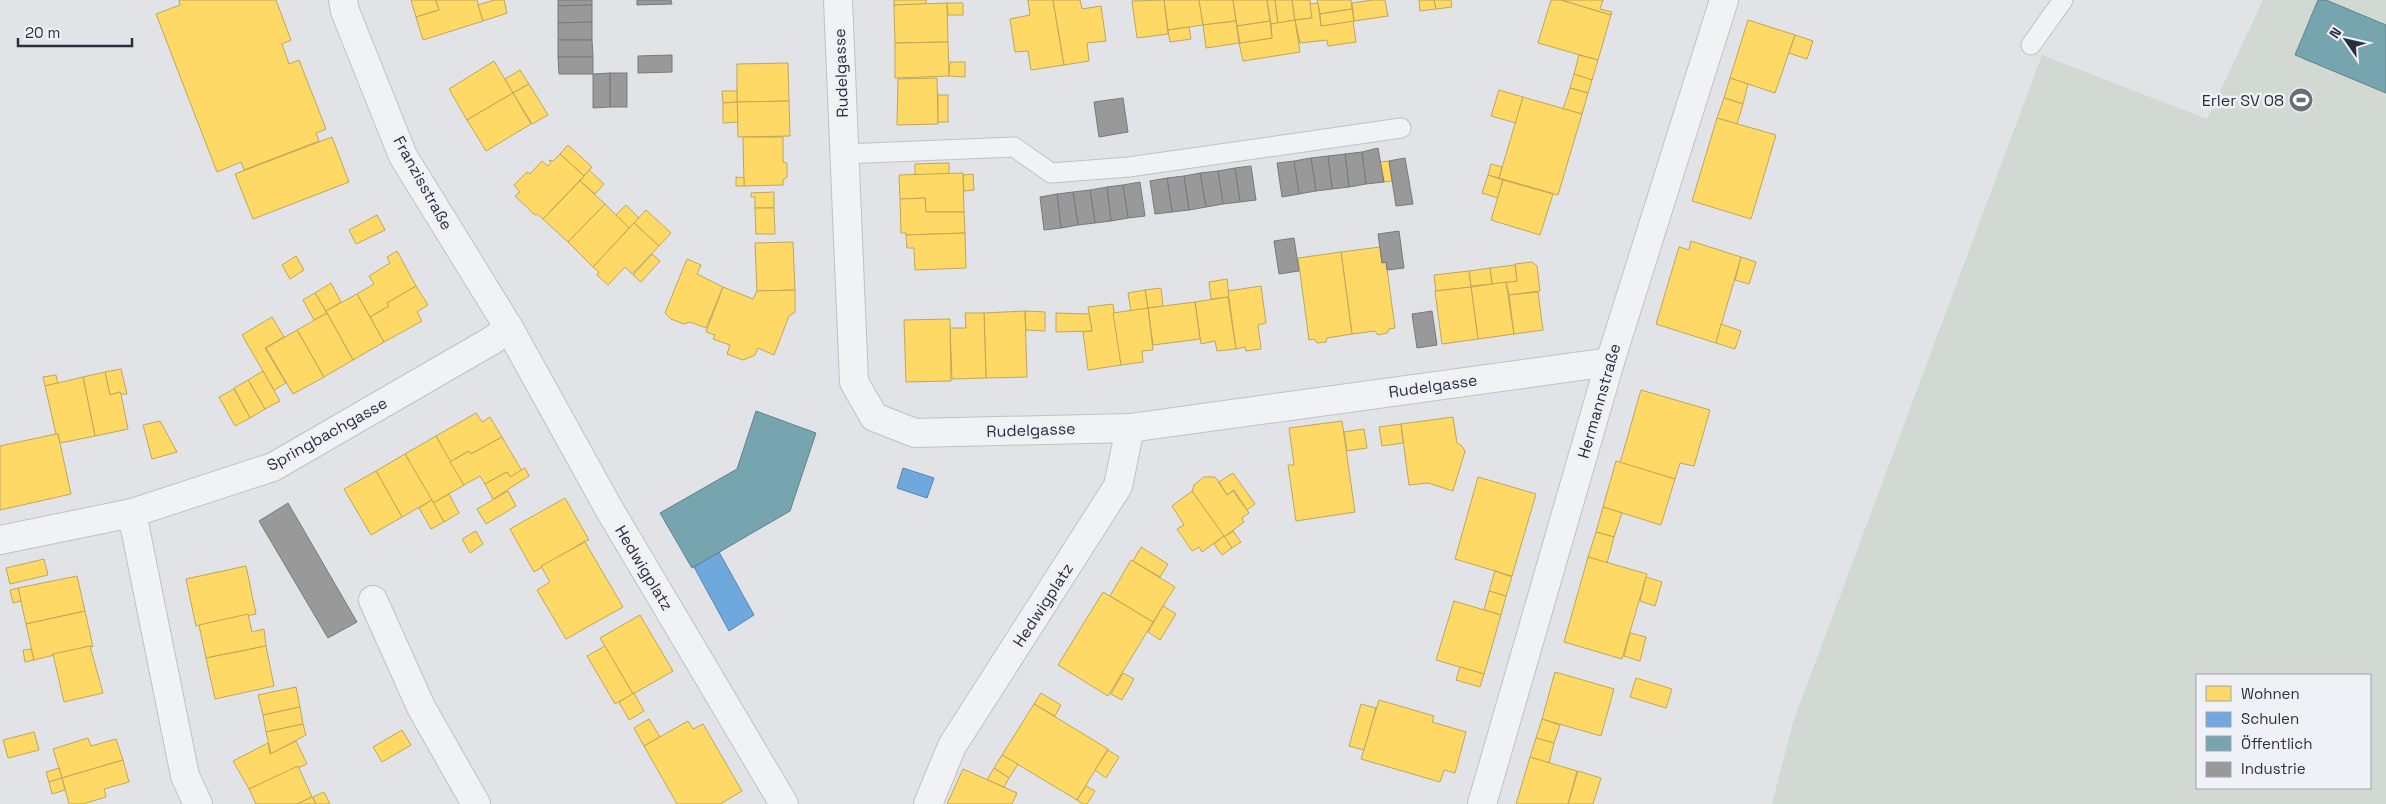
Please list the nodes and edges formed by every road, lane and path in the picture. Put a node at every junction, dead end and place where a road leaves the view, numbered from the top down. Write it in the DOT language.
graph roads {
  1 [pos="343,0"];
  2 [pos="838,0"];
  3 [pos="1724,0"];
  4 [pos="2063,0"];
  5 [pos="2031,45"];
  6 [pos="1401,128"];
  7 [pos="844,154"];
  8 [pos="509,328"];
  9 [pos="1610,362"];
  10 [pos="1130,428"];
  11 [pos="132,513"];
  12 [pos="0,540"];
  13 [pos="373,600"];
  14 [pos="198,804"];
  15 [pos="476,804"];
  16 [pos="784,804"];
  17 [pos="928,804"];
  18 [pos="1482,804"];
  1 -- 8 [label="street, Franzisstraße"];
  2 -- 7 [label="street, Rudelgasse"];
  3 -- 9 [label="street, Hermannstraße"];
  4 -- 5 [label="lane"];
  6 -- 7 [label="lane"];
  7 -- 10 [label="street, Rudelgasse"];
  8 -- 11 [label="street, Springbachgasse"];
  8 -- 16 [label="street, Hedwigplatz"];
  9 -- 10 [label="street, Rudelgasse"];
  9 -- 18 [label="street, Hermannstraße"];
  10 -- 17 [label="street, Hedwigplatz"];
  11 -- 12 [label="street, Springbachgasse"];
  11 -- 14 [label="street"];
  13 -- 15 [label="street"];
}
